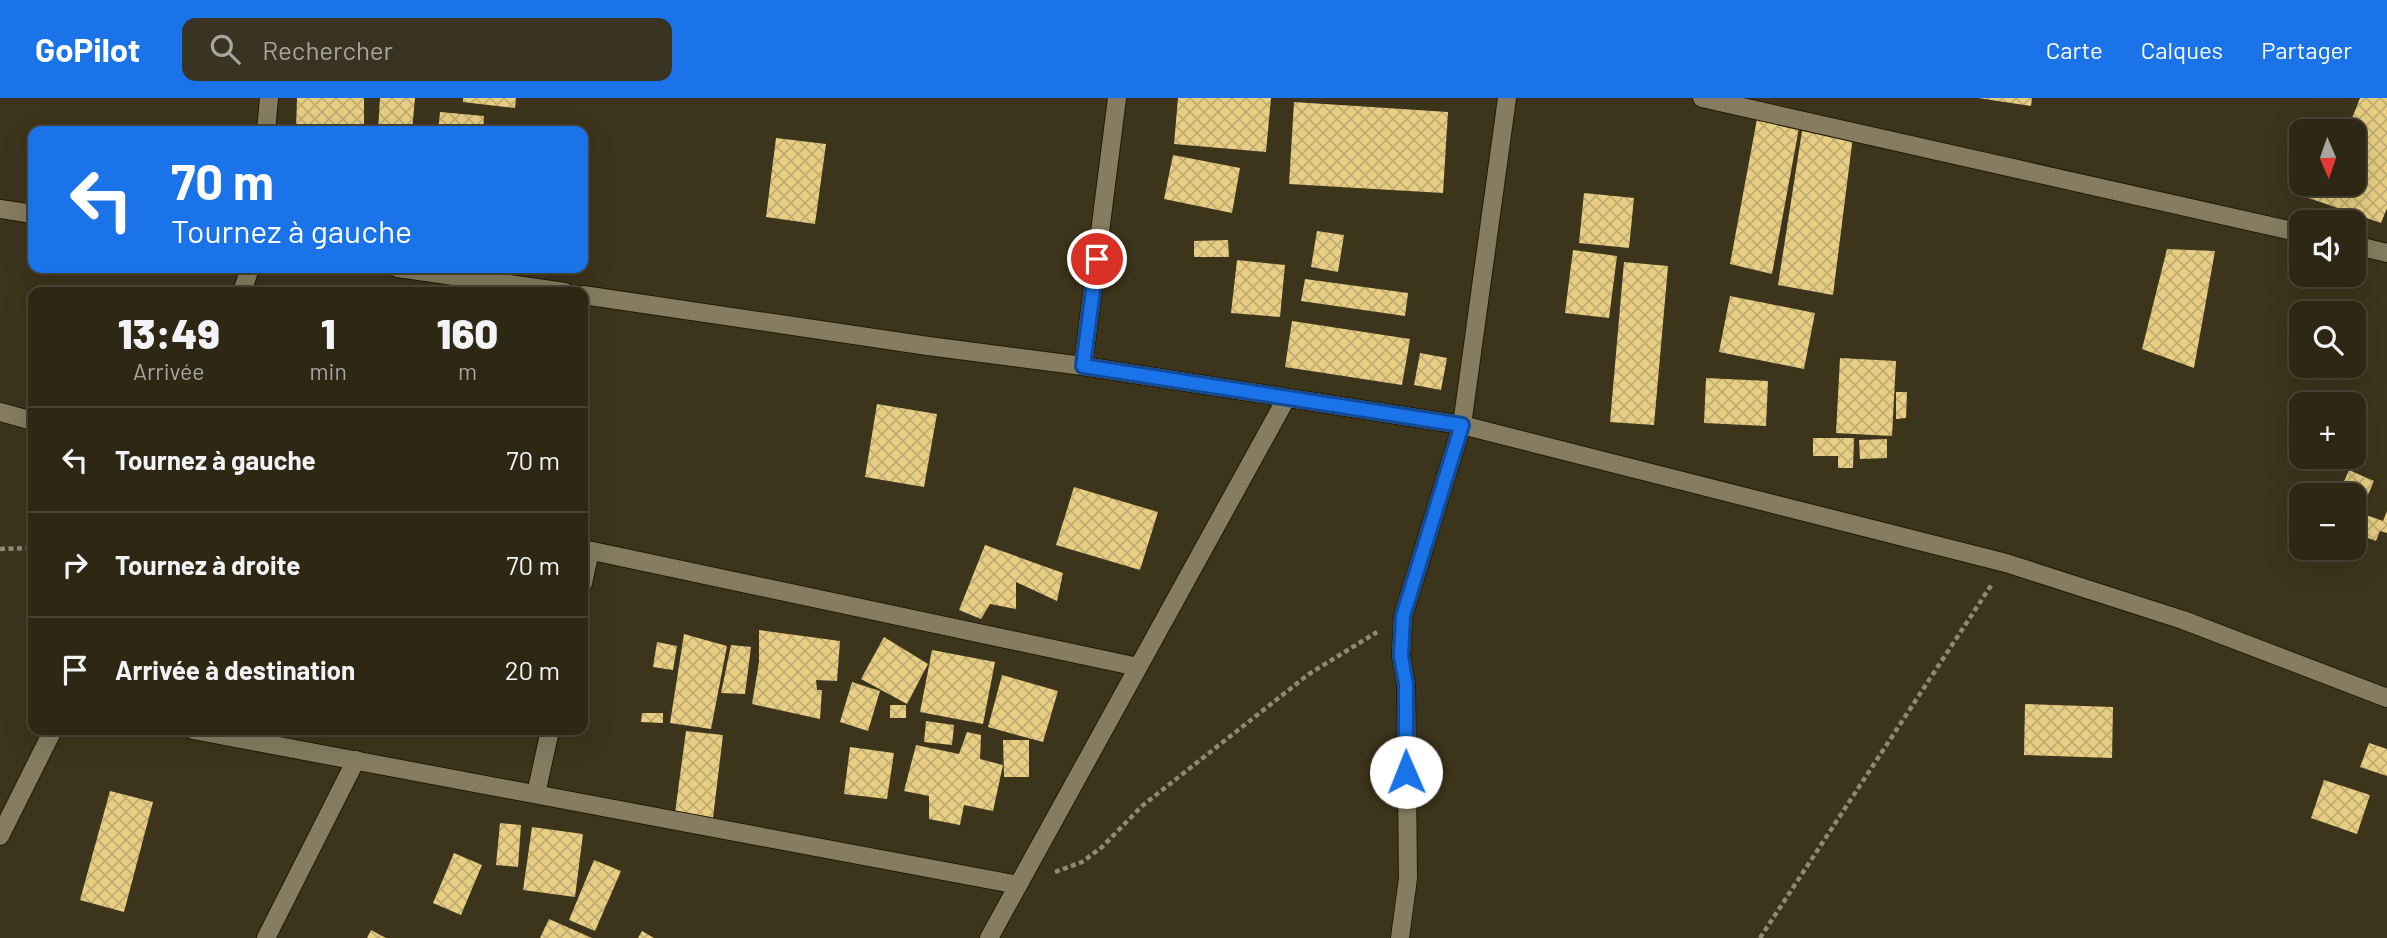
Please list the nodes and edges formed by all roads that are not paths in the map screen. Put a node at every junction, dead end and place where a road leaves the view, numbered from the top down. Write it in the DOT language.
graph roads {
  1 [pos="269,98"];
  2 [pos="1117,98"];
  3 [pos="1507,98"];
  4 [pos="1702,98"];
  5 [pos="267,126"];
  6 [pos="0,209"];
  7 [pos="28,213"];
  8 [pos="2289,230"];
  9 [pos="2366,248"];
  10 [pos="2387,253"];
  11 [pos="433,273"];
  12 [pos="530,287"];
  13 [pos="588,296"];
  14 [pos="1083,366"];
  15 [pos="1286,399"];
  16 [pos="0,411"];
  17 [pos="28,419"];
  18 [pos="1462,425"];
  19 [pos="588,550"];
  20 [pos="1138,667"];
  21 [pos="2387,698"];
  22 [pos="50,735"];
  23 [pos="220,735"];
  24 [pos="549,735"];
  25 [pos="356,760"];
  26 [pos="536,794"];
  27 [pos="0,836"];
  28 [pos="1018,885"];
  29 [pos="266,938"];
  30 [pos="989,938"];
  31 [pos="1400,938"];
  1 -- 5 [label="street"];
  2 -- 14 [label="street"];
  3 -- 18 [label="street"];
  4 -- 8 [label="street"];
  6 -- 7 [label="street"];
  9 -- 10 [label="street"];
  11 -- 12 [label="street"];
  13 -- 14 [label="street"];
  14 -- 15 [label="street"];
  15 -- 18 [label="street"];
  15 -- 20 [label="street"];
  16 -- 17 [label="street"];
  18 -- 21 [label="street"];
  18 -- 31 [label="street"];
  19 -- 20 [label="street"];
  20 -- 28 [label="street"];
  22 -- 27 [label="street"];
  23 -- 25 [label="street"];
  24 -- 26 [label="street"];
  25 -- 26 [label="street"];
  25 -- 29 [label="street"];
  26 -- 28 [label="street"];
  28 -- 30 [label="street"];
}
